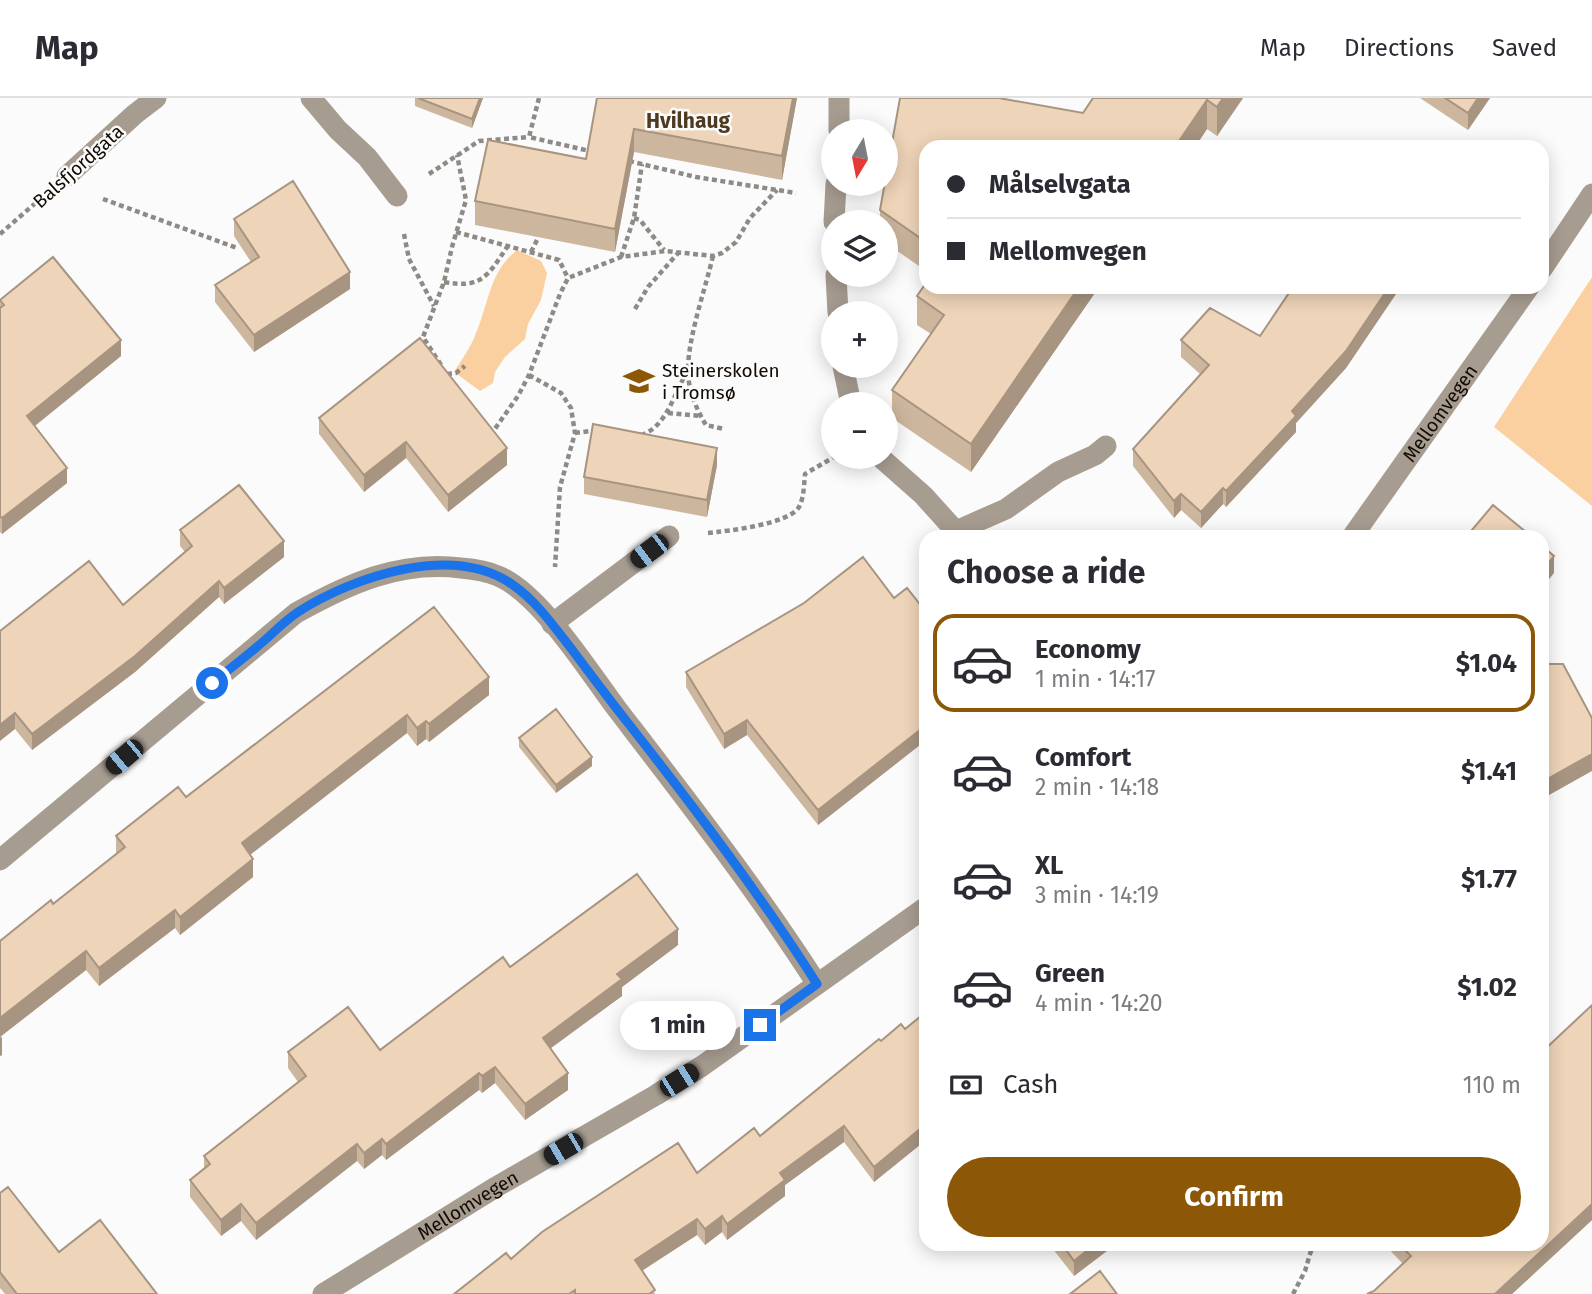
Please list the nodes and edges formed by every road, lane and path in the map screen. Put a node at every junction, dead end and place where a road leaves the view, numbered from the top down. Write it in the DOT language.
graph roads {
  1 [pos="156,98"];
  2 [pos="311,98"];
  3 [pos="539,98"];
  4 [pos="839,98"];
  5 [pos="839,119"];
  6 [pos="529,137"];
  7 [pos="457,155"];
  8 [pos="605,155"];
  9 [pos="617,158"];
  10 [pos="642,164"];
  11 [pos="66,176"];
  12 [pos="777,190"];
  13 [pos="821,192"];
  14 [pos="1592,194"];
  15 [pos="397,196"];
  16 [pos="103,198"];
  17 [pos="634,218"];
  18 [pos="456,232"];
  19 [pos="0,234"];
  20 [pos="537,240"];
  21 [pos="507,247"];
  22 [pos="237,248"];
  23 [pos="664,251"];
  24 [pos="679,251"];
  25 [pos="531,252"];
  26 [pos="713,256"];
  27 [pos="621,257"];
  28 [pos="1549,258"];
  29 [pos="568,278"];
  30 [pos="444,282"];
  31 [pos="1524,294"];
  32 [pos="434,307"];
  33 [pos="635,309"];
  34 [pos="465,366"];
  35 [pos="688,371"];
  36 [pos="447,374"];
  37 [pos="529,375"];
  38 [pos="453,383"];
  39 [pos="668,413"];
  40 [pos="701,416"];
  41 [pos="483,422"];
  42 [pos="603,429"];
  43 [pos="724,429"];
  44 [pos="575,433"];
  45 [pos="638,435"];
  46 [pos="1106,446"];
  47 [pos="821,465"];
  48 [pos="894,469"];
  49 [pos="955,530"];
  50 [pos="967,530"];
  51 [pos="1357,530"];
  52 [pos="669,536"];
  53 [pos="552,624"];
  54 [pos="0,860"];
  55 [pos="919,912"];
  56 [pos="817,984"];
  57 [pos="1310,1251"];
  58 [pos="323,1294"];
  59 [pos="1293,1294"];
  1 -- 11 [label="street, Balsfjordgata"];
  2 -- 15 [label="street"];
  3 -- 6 [label="path"];
  4 -- 5 [label="street"];
  6 -- 7 [label="path"];
  6 -- 8 [label="path"];
  7 -- 15 [label="path"];
  7 -- 18 [label="path"];
  9 -- 10 [label="path"];
  10 -- 12 [label="path"];
  10 -- 17 [label="path"];
  11 -- 19 [label="path, Balsfjordgata"];
  12 -- 13 [label="path"];
  12 -- 26 [label="path"];
  14 -- 28 [label="street"];
  15 -- 32 [label="path"];
  16 -- 22 [label="path"];
  17 -- 23 [label="path"];
  17 -- 27 [label="path"];
  18 -- 21 [label="path"];
  18 -- 30 [label="path"];
  20 -- 25 [label="path"];
  21 -- 25 [label="path"];
  21 -- 30 [label="path"];
  23 -- 24 [label="path"];
  23 -- 27 [label="path"];
  24 -- 26 [label="path"];
  24 -- 33 [label="path"];
  25 -- 29 [label="path"];
  26 -- 35 [label="path"];
  27 -- 29 [label="path"];
  29 -- 37 [label="path"];
  30 -- 32 [label="path"];
  31 -- 51 [label="street, Mellomvegen"];
  32 -- 36 [label="path"];
  34 -- 36 [label="path"];
  35 -- 39 [label="path"];
  35 -- 40 [label="path"];
  36 -- 38 [label="path"];
  37 -- 41 [label="path"];
  37 -- 44 [label="path"];
  39 -- 40 [label="path"];
  39 -- 45 [label="path"];
  40 -- 43 [label="path"];
  42 -- 44 [label="path"];
  44 -- 53 [label="path"];
  46 -- 50 [label="street"];
  47 -- 52 [label="path"];
  48 -- 49 [label="street"];
  52 -- 53 [label="street"];
  53 -- 54 [label="street"];
  53 -- 56 [label="street"];
  55 -- 56 [label="street, Mellomvegen"];
  56 -- 58 [label="street, Mellomvegen"];
  57 -- 59 [label="path"];
}
